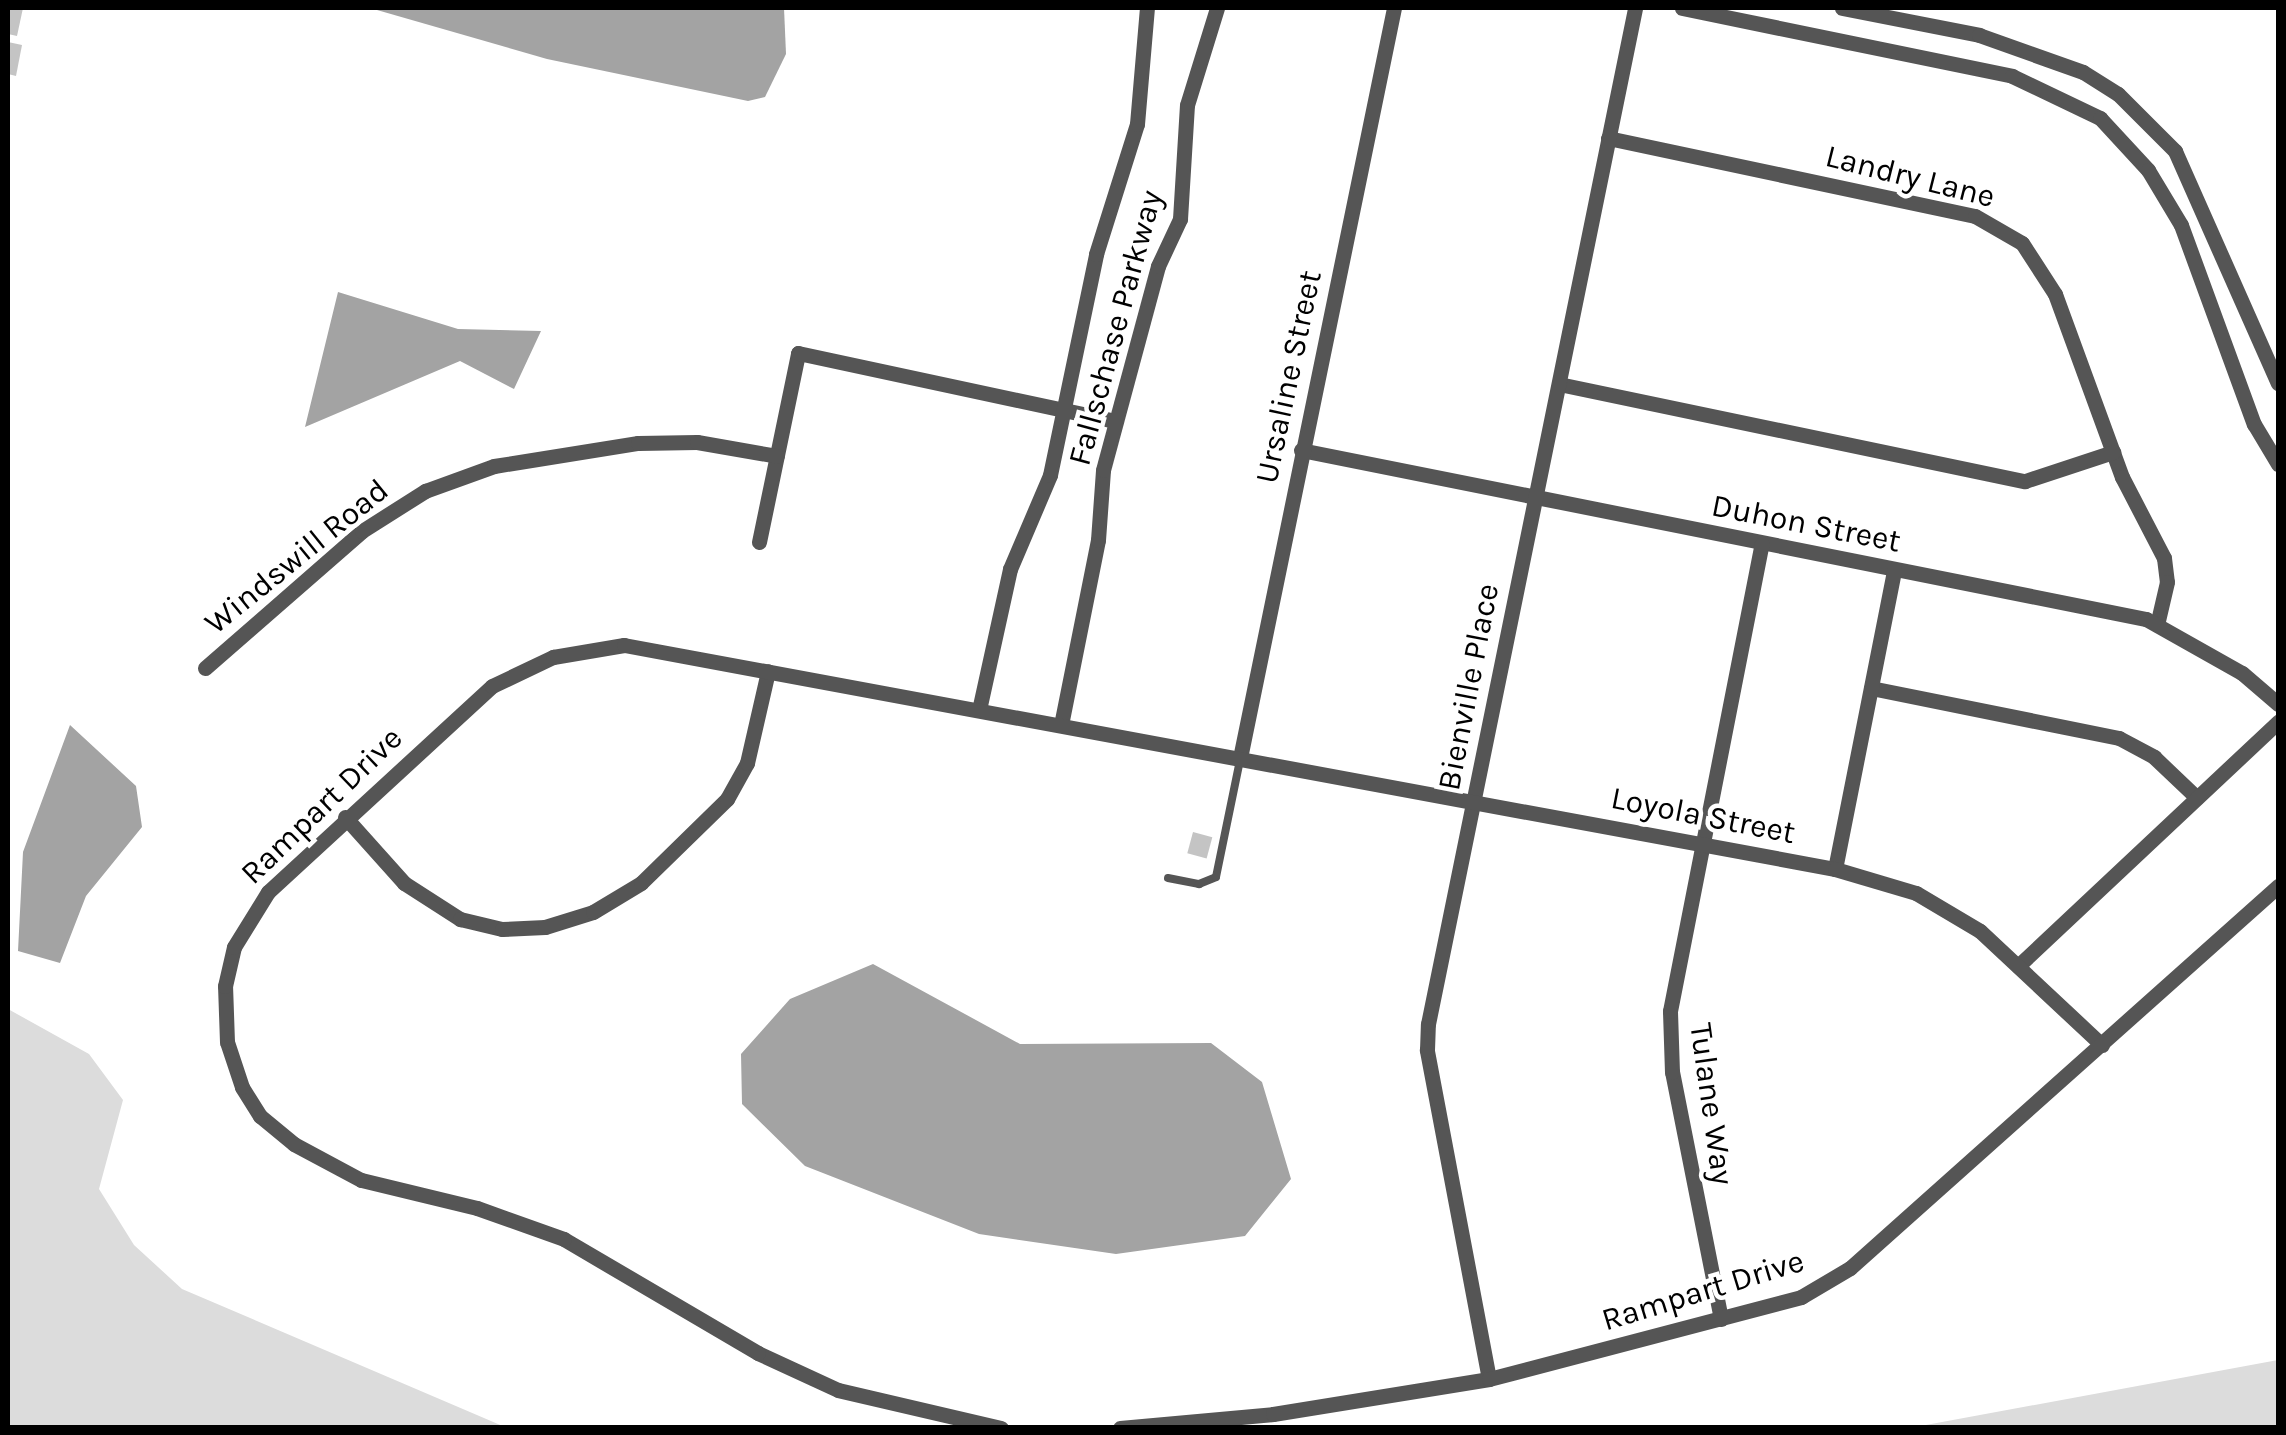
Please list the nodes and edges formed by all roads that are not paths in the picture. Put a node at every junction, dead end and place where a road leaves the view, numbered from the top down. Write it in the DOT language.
graph roads {
  1 [pos="1147,8"];
  2 [pos="1216,8"];
  3 [pos="1394,8"];
  4 [pos="1635,8"];
  5 [pos="1682,8"];
  6 [pos="1842,8"];
  7 [pos="1608,138"];
  8 [pos="2278,383"];
  9 [pos="1559,384"];
  10 [pos="1064,410"];
  11 [pos="1116,421"];
  12 [pos="1301,450"];
  13 [pos="2113,452"];
  14 [pos="777,456"];
  15 [pos="2278,464"];
  16 [pos="1536,497"];
  17 [pos="759,542"];
  18 [pos="1762,544"];
  19 [pos="1894,570"];
  20 [pos="2157,625"];
  21 [pos="205,668"];
  22 [pos="768,671"];
  23 [pos="1871,688"];
  24 [pos="2278,704"];
  25 [pos="980,710"];
  26 [pos="2278,722"];
  27 [pos="1060,725"];
  28 [pos="1240,758"];
  29 [pos="2198,798"];
  30 [pos="1474,801"];
  31 [pos="346,817"];
  32 [pos="1704,843"];
  33 [pos="1835,869"];
  34 [pos="1168,878"];
  35 [pos="2278,886"];
  36 [pos="2018,966"];
  37 [pos="2102,1045"];
  38 [pos="1721,1319"];
  39 [pos="1489,1379"];
  40 [pos="1001,1428"];
  41 [pos="1120,1428"];
  1 -- 10 [label="street, Fallschase Parkway"];
  2 -- 11 [label="street, Fallschase Parkway"];
  3 -- 12 [label="street, Ursaline Street"];
  4 -- 7 [label="street, Bienville Place"];
  5 -- 15 [label="street"];
  6 -- 8 [label="street"];
  7 -- 9 [label="street, Bienville Place"];
  7 -- 13 [label="street, Landry Lane"];
  9 -- 13 [label="street"];
  9 -- 16 [label="street, Bienville Place"];
  10 -- 11 [label="street"];
  10 -- 14 [label="street"];
  10 -- 25 [label="street, Fallschase Parkway"];
  11 -- 27 [label="street, Fallschase Parkway"];
  12 -- 16 [label="street, Duhon Street"];
  12 -- 28 [label="street, Ursaline Street"];
  13 -- 20 [label="street, Landry Lane"];
  14 -- 17 [label="street"];
  14 -- 21 [label="street, Windswill Road"];
  16 -- 18 [label="street, Duhon Street"];
  16 -- 30 [label="street, Bienville Place"];
  18 -- 19 [label="street, Duhon Street"];
  18 -- 32 [label="street, Tulane Way"];
  19 -- 20 [label="street, Duhon Street"];
  19 -- 23 [label="street"];
  20 -- 24 [label="street, Duhon Street"];
  22 -- 25 [label="street, Rampart Drive"];
  22 -- 31 [label="street, Rampart Drive"];
  22 -- 31 [label="street"];
  23 -- 29 [label="street"];
  23 -- 33 [label="street"];
  25 -- 27 [label="street, Rampart Drive"];
  26 -- 29 [label="street"];
  27 -- 28 [label="street, Rampart Drive"];
  28 -- 30 [label="street, Loyola Street"];
  28 -- 34 [label="lane"];
  29 -- 36 [label="street"];
  30 -- 32 [label="street, Loyola Street"];
  30 -- 39 [label="street, Bienville Place"];
  31 -- 40 [label="street, Rampart Drive"];
  32 -- 33 [label="street, Loyola Street"];
  32 -- 38 [label="street, Tulane Way"];
  33 -- 36 [label="street, Loyola Street"];
  35 -- 37 [label="street, Rampart Drive"];
  36 -- 37 [label="street, Loyola Street"];
  37 -- 38 [label="street, Rampart Drive"];
  38 -- 39 [label="street, Rampart Drive"];
  39 -- 41 [label="street, Rampart Drive"];
}
